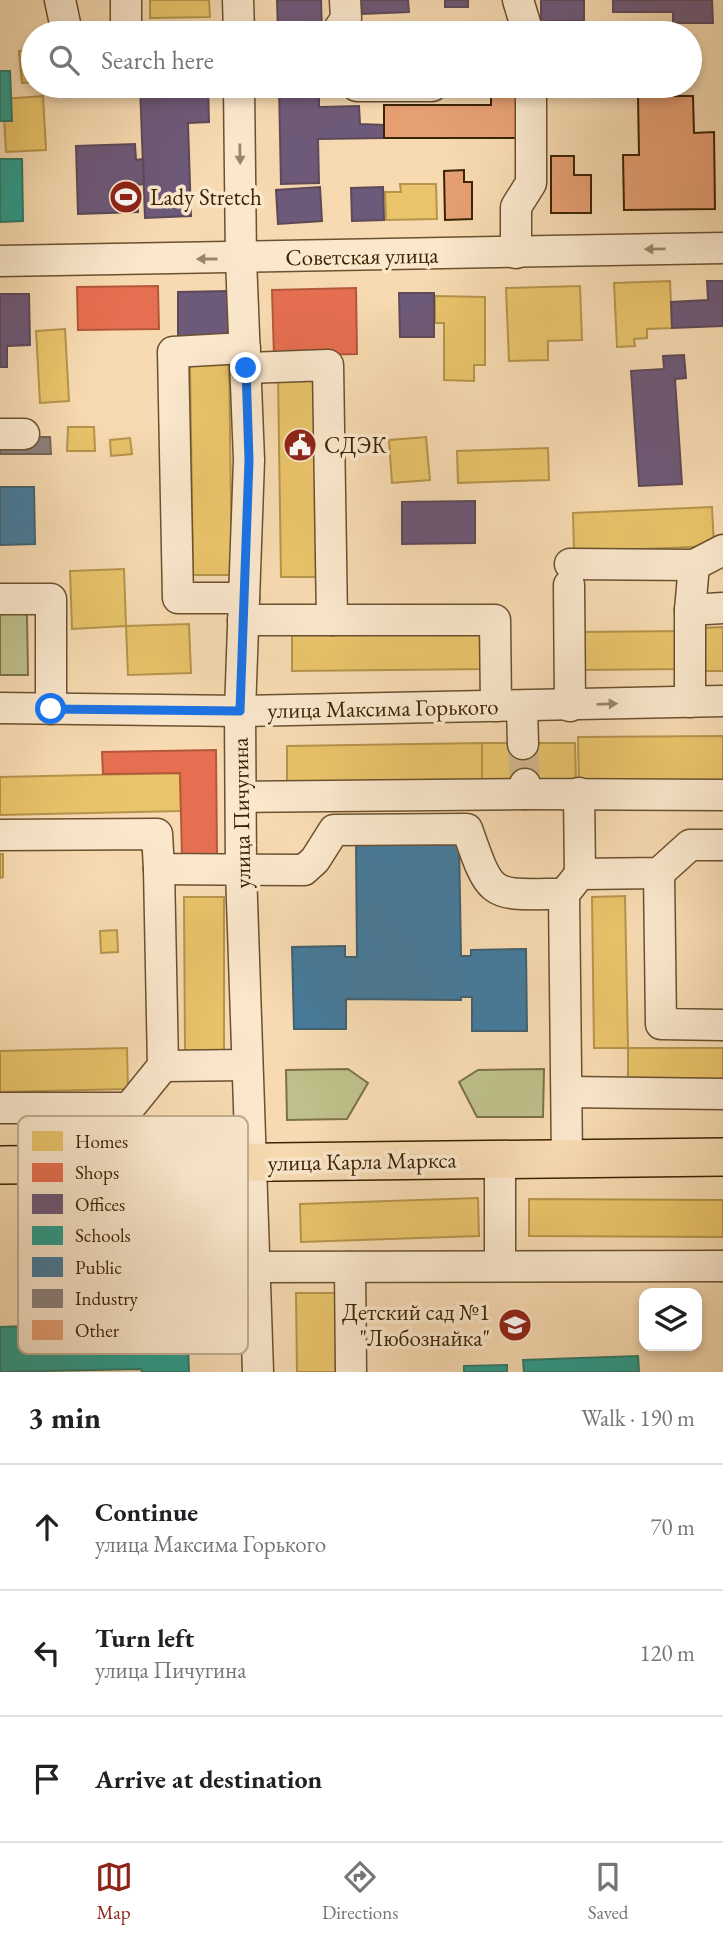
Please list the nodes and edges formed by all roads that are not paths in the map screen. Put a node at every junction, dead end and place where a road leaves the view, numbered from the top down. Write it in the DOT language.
graph roads {
  1 [pos="60,0"];
  2 [pos="126,0"];
  3 [pos="238,0"];
  4 [pos="345,0"];
  5 [pos="517,0"];
  6 [pos="64,21"];
  7 [pos="126,21"];
  8 [pos="239,21"];
  9 [pos="345,21"];
  10 [pos="524,21"];
  11 [pos="239,98"];
  12 [pos="531,98"];
  13 [pos="723,248"];
  14 [pos="516,253"];
  15 [pos="241,259"];
  16 [pos="0,261"];
  17 [pos="245,358"];
  18 [pos="723,550"];
  19 [pos="694,565"];
  20 [pos="0,599"];
  21 [pos="723,608"];
  22 [pos="244,609"];
  23 [pos="690,610"];
  24 [pos="332,620"];
  25 [pos="723,701"];
  26 [pos="690,702"];
  27 [pos="509,706"];
  28 [pos="569,706"];
  29 [pos="0,708"];
  30 [pos="51,709"];
  31 [pos="240,711"];
  32 [pos="523,744"];
  33 [pos="579,793"];
  34 [pos="723,795"];
  35 [pos="242,797"];
  36 [pos="0,835"];
  37 [pos="723,845"];
  38 [pos="159,869"];
  39 [pos="241,871"];
  40 [pos="659,873"];
  41 [pos="572,884"];
  42 [pos="723,1025"];
  43 [pos="247,1065"];
  44 [pos="163,1066"];
  45 [pos="567,1093"];
  46 [pos="723,1094"];
  47 [pos="0,1108"];
  48 [pos="723,1157"];
  49 [pos="500,1159"];
  50 [pos="568,1159"];
  51 [pos="250,1162"];
  52 [pos="0,1164"];
  53 [pos="18,1164"];
  54 [pos="500,1266"];
  55 [pos="723,1266"];
  56 [pos="254,1267"];
  57 [pos="350,1267"];
  58 [pos="258,1372"];
  59 [pos="351,1372"];
  1 -- 6 [label="street"];
  2 -- 7 [label="street"];
  3 -- 8 [label="street"];
  4 -- 9 [label="street"];
  5 -- 10 [label="street"];
  11 -- 15 [label="street, улица Пичугина, one-way"];
  12 -- 14 [label="street"];
  13 -- 14 [label="street, Советская улица, one-way"];
  14 -- 15 [label="street, Советская улица"];
  15 -- 16 [label="street, Советская улица, one-way"];
  15 -- 17 [label="street, улица Пичугина"];
  17 -- 22 [label="street, улица Пичугина"];
  17 -- 22 [label="street"];
  17 -- 24 [label="street"];
  18 -- 19 [label="street"];
  19 -- 23 [label="street"];
  19 -- 28 [label="street"];
  20 -- 30 [label="street"];
  21 -- 23 [label="street"];
  22 -- 24 [label="street"];
  22 -- 31 [label="street, улица Пичугина"];
  23 -- 26 [label="street"];
  24 -- 27 [label="street"];
  25 -- 26 [label="street, улица Максима Горького"];
  28 -- 26 [label="street, улица Максима Горького, one-way"];
  27 -- 28 [label="street, улица Максима Горького"];
  27 -- 31 [label="street, улица Максима Горького"];
  27 -- 32 [label="street"];
  29 -- 30 [label="street, улица Максима Горького"];
  30 -- 31 [label="street, улица Максима Горького"];
  31 -- 35 [label="street, улица Пичугина"];
  33 -- 34 [label="street"];
  33 -- 35 [label="street"];
  33 -- 41 [label="street"];
  35 -- 39 [label="street, улица Пичугина"];
  36 -- 38 [label="street"];
  37 -- 40 [label="street"];
  38 -- 39 [label="street"];
  38 -- 44 [label="street"];
  39 -- 41 [label="street"];
  39 -- 43 [label="street, улица Пичугина"];
  40 -- 41 [label="street"];
  40 -- 42 [label="street"];
  41 -- 45 [label="street"];
  43 -- 44 [label="street"];
  43 -- 51 [label="street, улица Пичугина"];
  44 -- 47 [label="street"];
  45 -- 46 [label="street"];
  45 -- 50 [label="street"];
  48 -- 50 [label="main road, улица Карла Маркса"];
  49 -- 50 [label="main road, улица Карла Маркса"];
  49 -- 51 [label="main road, улица Карла Маркса"];
  49 -- 54 [label="street"];
  51 -- 56 [label="street, улица Пичугина"];
  52 -- 53 [label="main road, улица Карла Маркса"];
  54 -- 55 [label="street"];
  54 -- 57 [label="street"];
  56 -- 57 [label="street"];
  56 -- 58 [label="street, улица Пичугина"];
  57 -- 59 [label="street"];
}
